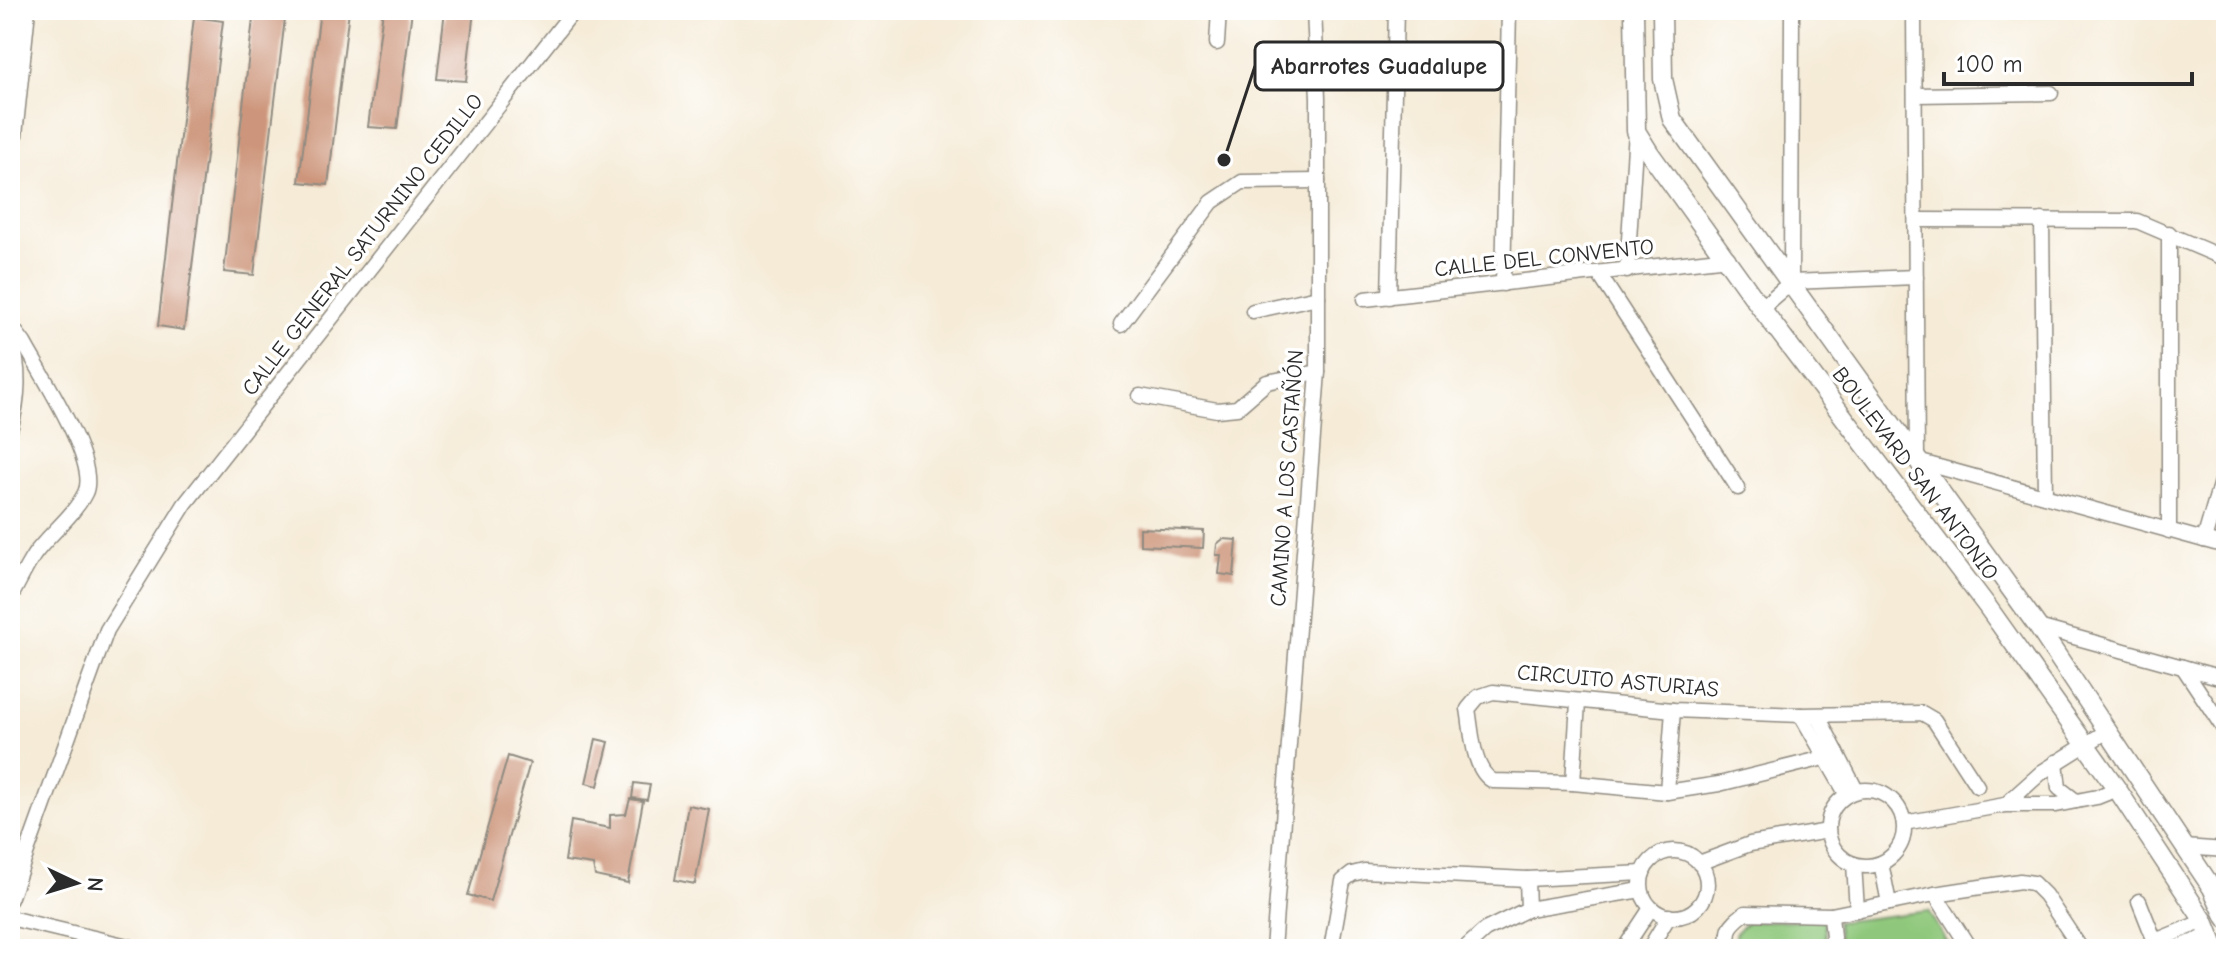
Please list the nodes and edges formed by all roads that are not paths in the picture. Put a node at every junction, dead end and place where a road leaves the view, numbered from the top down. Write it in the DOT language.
graph roads {
  1 [pos="28,10"];
  2 [pos="574,10"];
  3 [pos="1219,10"];
  4 [pos="1314,10"];
  5 [pos="1396,10"];
  6 [pos="1509,10"];
  7 [pos="1634,10"];
  8 [pos="1662,10"];
  9 [pos="1792,10"];
  10 [pos="1914,10"];
  11 [pos="1217,43"];
  12 [pos="2051,93"];
  13 [pos="1916,95"];
  14 [pos="1636,131"];
  15 [pos="1318,181"];
  16 [pos="10,183"];
  17 [pos="1916,220"];
  18 [pos="2042,220"];
  19 [pos="2169,233"];
  20 [pos="1728,258"];
  21 [pos="2226,259"];
  22 [pos="1627,271"];
  23 [pos="1599,274"];
  24 [pos="1916,277"];
  25 [pos="1791,282"];
  26 [pos="1503,284"];
  27 [pos="1318,297"];
  28 [pos="1389,297"];
  29 [pos="1365,299"];
  30 [pos="1761,308"];
  31 [pos="1253,311"];
  32 [pos="1121,324"];
  33 [pos="10,331"];
  34 [pos="10,337"];
  35 [pos="1318,372"];
  36 [pos="1140,396"];
  37 [pos="10,430"];
  38 [pos="1917,461"];
  39 [pos="2226,464"];
  40 [pos="1738,488"];
  41 [pos="2045,496"];
  42 [pos="2169,531"];
  43 [pos="2204,540"];
  44 [pos="2226,546"];
  45 [pos="10,598"];
  46 [pos="2038,627"];
  47 [pos="2183,667"];
  48 [pos="2226,679"];
  49 [pos="1578,702"];
  50 [pos="1673,710"];
  51 [pos="1801,715"];
  52 [pos="1818,716"];
  53 [pos="2109,730"];
  54 [pos="2226,732"];
  55 [pos="2084,744"];
  56 [pos="1830,755"];
  57 [pos="2056,762"];
  58 [pos="1573,783"];
  59 [pos="1977,786"];
  60 [pos="2117,789"];
  61 [pos="1667,792"];
  62 [pos="1852,792"];
  63 [pos="2076,801"];
  64 [pos="2005,805"];
  65 [pos="1904,823"];
  66 [pos="1828,831"];
  67 [pos="2184,847"];
  68 [pos="2226,850"];
  69 [pos="1699,863"];
  70 [pos="1881,863"];
  71 [pos="1854,864"];
  72 [pos="1643,873"];
  73 [pos="1527,879"];
  74 [pos="1641,890"];
  75 [pos="1935,894"];
  76 [pos="10,899"];
  77 [pos="2139,901"];
  78 [pos="1889,903"];
  79 [pos="1651,908"];
  80 [pos="1528,909"];
  81 [pos="1857,910"];
  82 [pos="1831,915"];
  83 [pos="1669,916"];
  84 [pos="10,918"];
  85 [pos="2226,918"];
  86 [pos="2210,935"];
  87 [pos="2156,945"];
  88 [pos="140,949"];
  89 [pos="1273,949"];
  90 [pos="1331,949"];
  91 [pos="1464,949"];
  92 [pos="1624,949"];
  93 [pos="1649,949"];
  94 [pos="1729,949"];
  95 [pos="1834,949"];
  96 [pos="1970,949"];
  97 [pos="2081,949"];
  98 [pos="2173,949"];
  1 -- 16 [label="street"];
  2 -- 76 [label="street, CALLE GENERAL SATURNINO CEDILLO"];
  3 -- 11 [label="street"];
  4 -- 15 [label="street, CAMINO A LOS CASTAÑÓN"];
  5 -- 28 [label="street"];
  6 -- 26 [label="street"];
  7 -- 14 [label="street"];
  8 -- 25 [label="street, BOULEVARD SAN ANTONIO"];
  9 -- 25 [label="street"];
  10 -- 13 [label="street"];
  12 -- 13 [label="street"];
  13 -- 17 [label="street"];
  14 -- 20 [label="street, BOULEVARD SAN ANTONIO"];
  14 -- 22 [label="street"];
  15 -- 27 [label="street, CAMINO A LOS CASTAÑÓN"];
  15 -- 32 [label="street"];
  17 -- 18 [label="street"];
  17 -- 24 [label="street"];
  18 -- 19 [label="street"];
  18 -- 41 [label="street"];
  19 -- 21 [label="street"];
  19 -- 42 [label="street"];
  20 -- 22 [label="street, CALLE DEL CONVENTO"];
  20 -- 30 [label="street, BOULEVARD SAN ANTONIO"];
  22 -- 23 [label="street, CALLE DEL CONVENTO"];
  23 -- 26 [label="street, CALLE DEL CONVENTO"];
  23 -- 40 [label="street"];
  24 -- 25 [label="street"];
  24 -- 38 [label="street"];
  25 -- 30 [label="street"];
  25 -- 38 [label="street, BOULEVARD SAN ANTONIO"];
  26 -- 28 [label="street, CALLE DEL CONVENTO"];
  27 -- 31 [label="street"];
  27 -- 35 [label="street, CAMINO A LOS CASTAÑÓN"];
  28 -- 29 [label="street, CALLE DEL CONVENTO"];
  30 -- 55 [label="street, BOULEVARD SAN ANTONIO"];
  33 -- 45 [label="street"];
  34 -- 37 [label="street"];
  35 -- 36 [label="street"];
  35 -- 89 [label="street, CAMINO A LOS CASTAÑÓN"];
  38 -- 41 [label="street"];
  38 -- 46 [label="street, BOULEVARD SAN ANTONIO"];
  39 -- 43 [label="street"];
  41 -- 42 [label="street"];
  42 -- 43 [label="street"];
  43 -- 44 [label="street"];
  46 -- 47 [label="street"];
  46 -- 53 [label="street, BOULEVARD SAN ANTONIO"];
  47 -- 48 [label="street"];
  47 -- 54 [label="street"];
  49 -- 50 [label="street, CIRCUITO ASTURIAS"];
  49 -- 58 [label="street"];
  49 -- 58 [label="street, CIRCUITO ASTURIAS"];
  50 -- 51 [label="street, CIRCUITO ASTURIAS"];
  50 -- 61 [label="street"];
  51 -- 52 [label="street, CIRCUITO ASTURIAS"];
  51 -- 56 [label="street"];
  52 -- 56 [label="street"];
  52 -- 59 [label="street, CIRCUITO ASTURIAS"];
  53 -- 55 [label="street"];
  53 -- 67 [label="street, BOULEVARD SAN ANTONIO"];
  55 -- 57 [label="street"];
  55 -- 60 [label="street, BOULEVARD SAN ANTONIO"];
  56 -- 61 [label="street, CIRCUITO ASTURIAS"];
  56 -- 62 [label="street"];
  57 -- 63 [label="street"];
  57 -- 64 [label="street"];
  58 -- 61 [label="street, CIRCUITO ASTURIAS"];
  60 -- 63 [label="street"];
  60 -- 86 [label="street, BOULEVARD SAN ANTONIO"];
  62 -- 65 [label="street"];
  62 -- 66 [label="street"];
  63 -- 64 [label="street"];
  64 -- 65 [label="street"];
  65 -- 70 [label="street"];
  66 -- 69 [label="street"];
  66 -- 71 [label="street"];
  67 -- 68 [label="street"];
  67 -- 85 [label="street, BOULEVARD SAN ANTONIO"];
  69 -- 72 [label="street"];
  69 -- 83 [label="street"];
  70 -- 71 [label="street"];
  70 -- 78 [label="street"];
  71 -- 81 [label="street"];
  72 -- 73 [label="street"];
  72 -- 74 [label="street"];
  73 -- 80 [label="street"];
  73 -- 90 [label="street"];
  74 -- 79 [label="street"];
  74 -- 80 [label="street"];
  75 -- 78 [label="street"];
  75 -- 96 [label="street"];
  75 -- 97 [label="street"];
  77 -- 87 [label="street"];
  78 -- 81 [label="street"];
  79 -- 83 [label="street"];
  79 -- 92 [label="street"];
  80 -- 91 [label="street"];
  81 -- 82 [label="street"];
  82 -- 94 [label="street"];
  82 -- 95 [label="street"];
  83 -- 93 [label="street"];
  84 -- 88 [label="street"];
  86 -- 87 [label="street"];
  86 -- 98 [label="street"];
}
